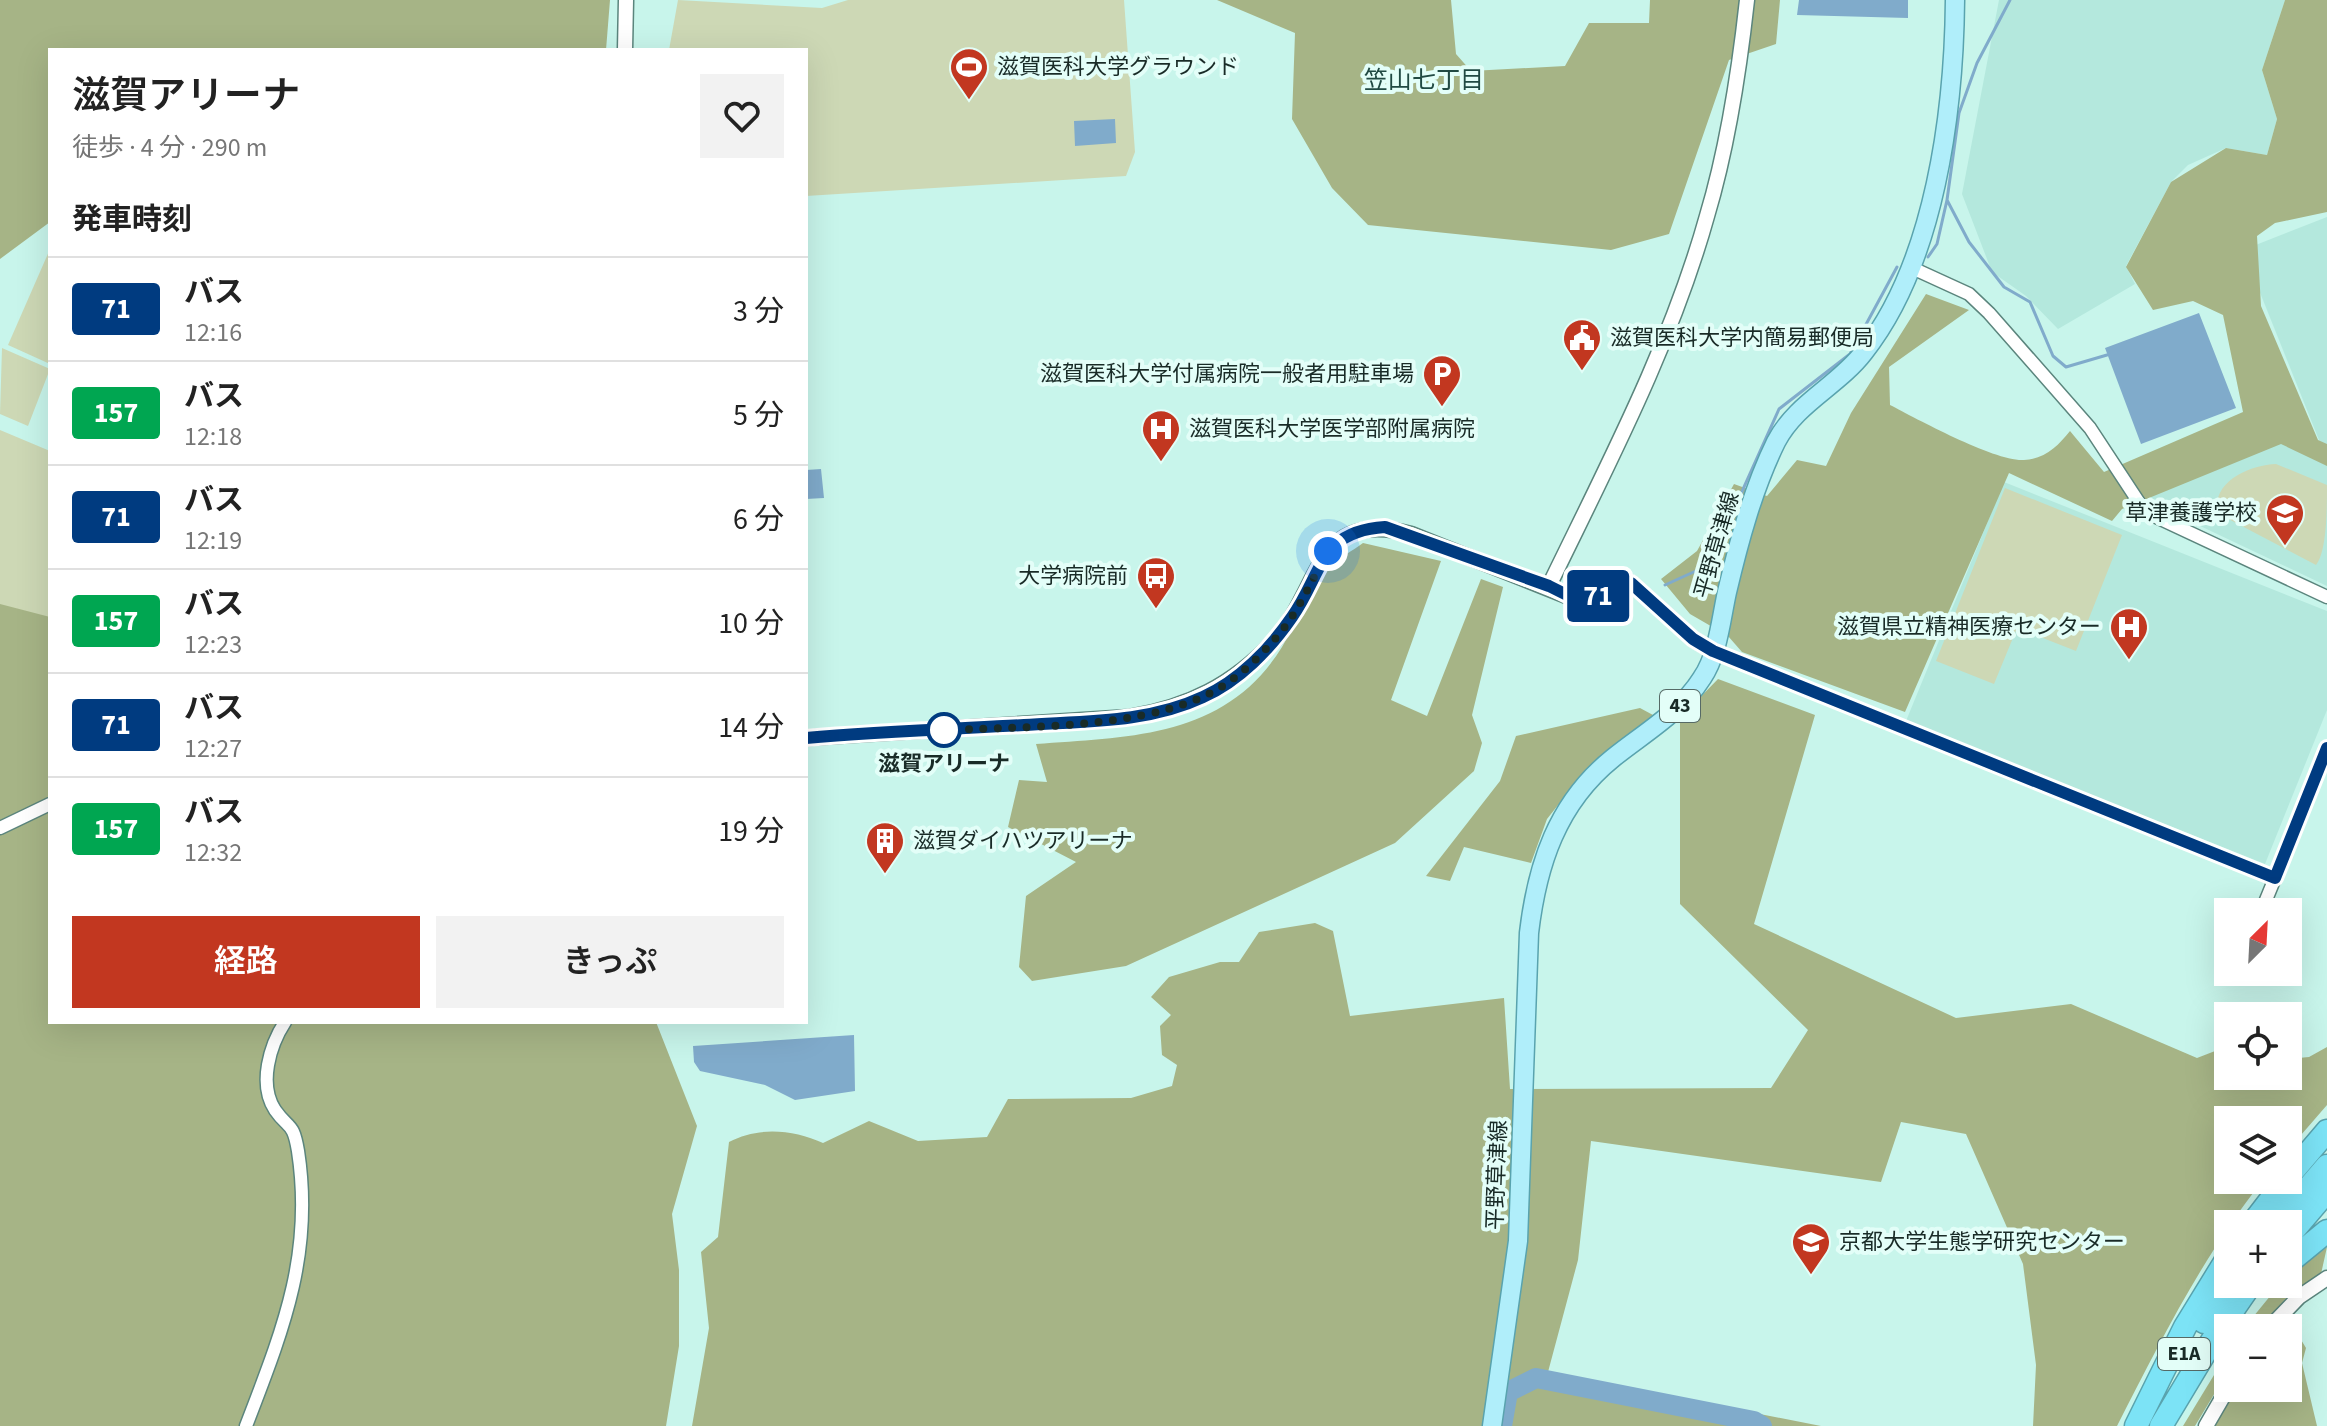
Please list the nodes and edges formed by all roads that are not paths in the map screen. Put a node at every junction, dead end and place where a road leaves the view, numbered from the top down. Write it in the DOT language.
graph roads {
  1 [pos="626,0"];
  2 [pos="1747,0"];
  3 [pos="1955,0"];
  4 [pos="625,48"];
  5 [pos="1910,267"];
  6 [pos="1549,586"];
  7 [pos="2327,597"];
  8 [pos="1713,651"];
  9 [pos="808,738"];
  10 [pos="2327,748"];
  11 [pos="48,805"];
  12 [pos="0,828"];
  13 [pos="2275,878"];
  14 [pos="2267,898"];
  15 [pos="284,1024"];
  16 [pos="2327,1131"];
  17 [pos="2302,1161"];
  18 [pos="2327,1166"];
  19 [pos="2327,1191"];
  20 [pos="2275,1194"];
  21 [pos="2263,1210"];
  22 [pos="2289,1210"];
  23 [pos="2302,1220"];
  24 [pos="2327,1231"];
  25 [pos="2302,1252"];
  26 [pos="2327,1278"];
  27 [pos="2214,1280"];
  28 [pos="2221,1298"];
  29 [pos="2241,1298"];
  30 [pos="2256,1298"];
  31 [pos="2244,1314"];
  32 [pos="2283,1314"];
  33 [pos="2214,1359"];
  34 [pos="2220,1402"];
  35 [pos="246,1426"];
  36 [pos="1492,1426"];
  37 [pos="2139,1426"];
  38 [pos="2161,1426"];
  39 [pos="2173,1426"];
  40 [pos="2206,1426"];
  1 -- 4 [label="street"];
  2 -- 6 [label="street"];
  3 -- 5 [label="main road, 平野草津線 / 43"];
  5 -- 7 [label="street"];
  5 -- 8 [label="main road, 平野草津線 / 43"];
  6 -- 8 [label="street"];
  6 -- 9 [label="street"];
  8 -- 13 [label="street"];
  8 -- 36 [label="main road, 平野草津線 / 43"];
  10 -- 13 [label="street"];
  11 -- 12 [label="street"];
  13 -- 14 [label="street"];
  15 -- 35 [label="street"];
  16 -- 17 [label="highway"];
  18 -- 22 [label="highway"];
  19 -- 23 [label="highway"];
  20 -- 21 [label="highway"];
  24 -- 25 [label="highway"];
  26 -- 32 [label="street"];
  27 -- 37 [label="highway"];
  28 -- 37 [label="highway, E1A"];
  29 -- 38 [label="highway, E1A"];
  30 -- 31 [label="highway"];
  33 -- 39 [label="highway"];
  34 -- 40 [label="street"];
}
